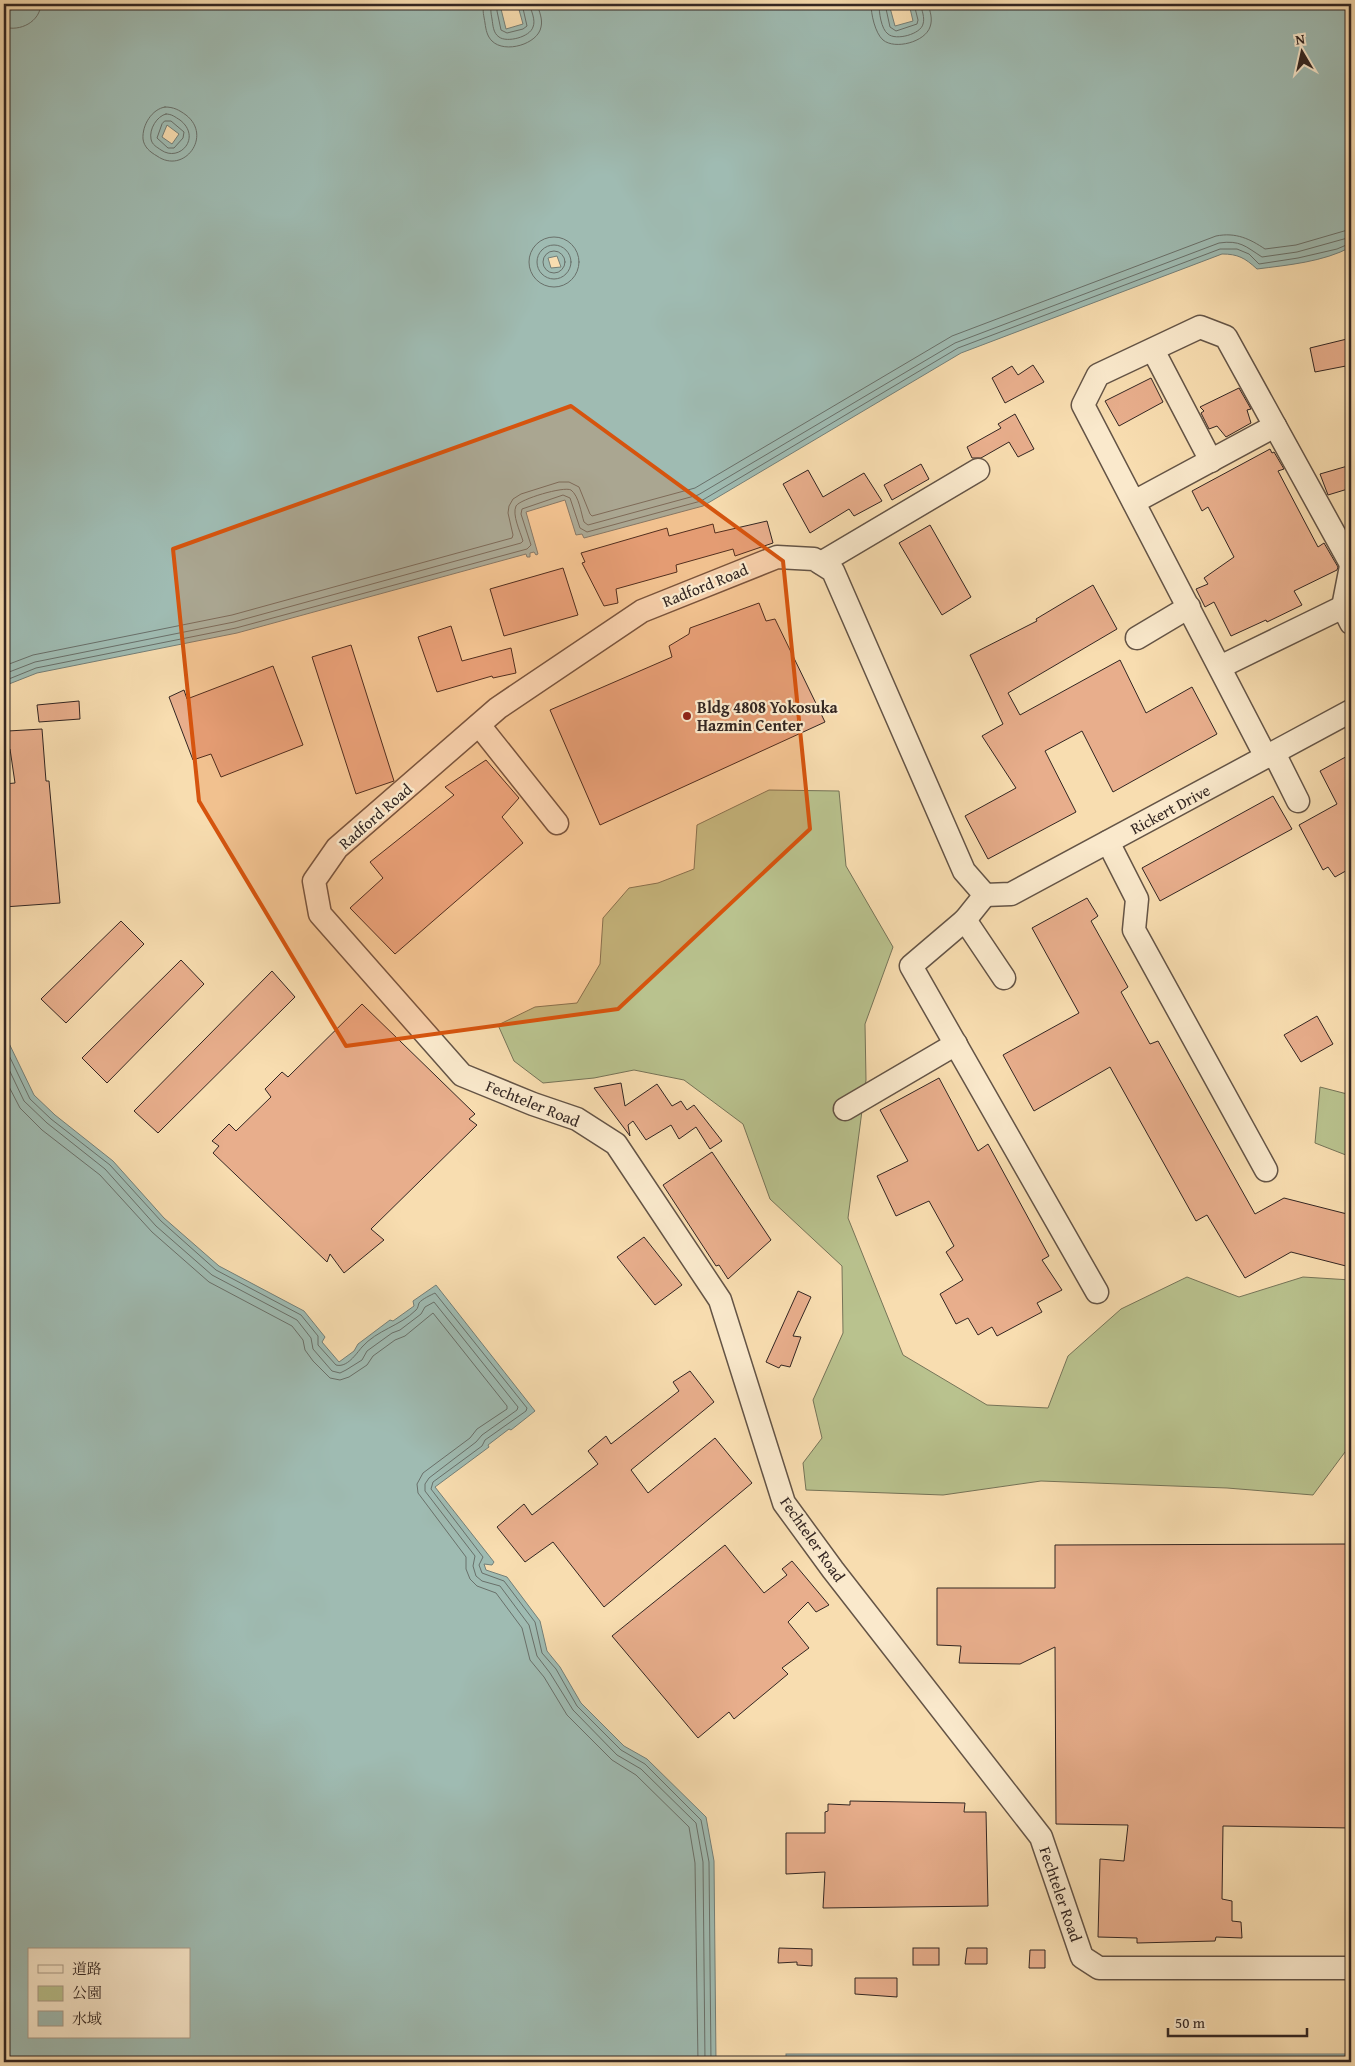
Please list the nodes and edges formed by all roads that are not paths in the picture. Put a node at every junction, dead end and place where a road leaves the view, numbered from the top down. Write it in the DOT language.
graph roads {
  1 [pos="1153,350"];
  2 [pos="1275,426"];
  3 [pos="1211,461"];
  4 [pos="978,470"];
  5 [pos="1134,502"];
  6 [pos="821,563"];
  7 [pos="1351,565"];
  8 [pos="1188,607"];
  9 [pos="1347,615"];
  10 [pos="1137,638"];
  11 [pos="1220,667"];
  12 [pos="1351,711"];
  13 [pos="479,725"];
  14 [pos="1270,755"];
  15 [pos="1298,801"];
  16 [pos="557,824"];
  17 [pos="1108,842"];
  18 [pos="314,881"];
  19 [pos="985,894"];
  20 [pos="965,920"];
  21 [pos="1004,978"];
  22 [pos="956,1044"];
  23 [pos="845,1109"];
  24 [pos="1266,1170"];
  25 [pos="1097,1292"];
  26 [pos="1351,1968"];
  1 -- 2 [label="street"];
  1 -- 3 [label="street"];
  1 -- 5 [label="street"];
  2 -- 3 [label="street"];
  2 -- 7 [label="street"];
  3 -- 5 [label="street"];
  4 -- 6 [label="street"];
  5 -- 8 [label="street"];
  6 -- 13 [label="street, Radford Road"];
  6 -- 19 [label="street"];
  7 -- 9 [label="street"];
  8 -- 10 [label="street"];
  8 -- 11 [label="street"];
  9 -- 11 [label="street"];
  11 -- 14 [label="street"];
  12 -- 14 [label="street, Rickert Drive"];
  13 -- 16 [label="street"];
  13 -- 18 [label="street, Radford Road"];
  14 -- 15 [label="street"];
  14 -- 17 [label="street, Rickert Drive"];
  17 -- 19 [label="street, Rickert Drive"];
  17 -- 24 [label="street"];
  18 -- 26 [label="street, Fechteler Road"];
  19 -- 20 [label="street"];
  20 -- 21 [label="street"];
  20 -- 22 [label="street"];
  22 -- 23 [label="street"];
  22 -- 25 [label="street"];
}
